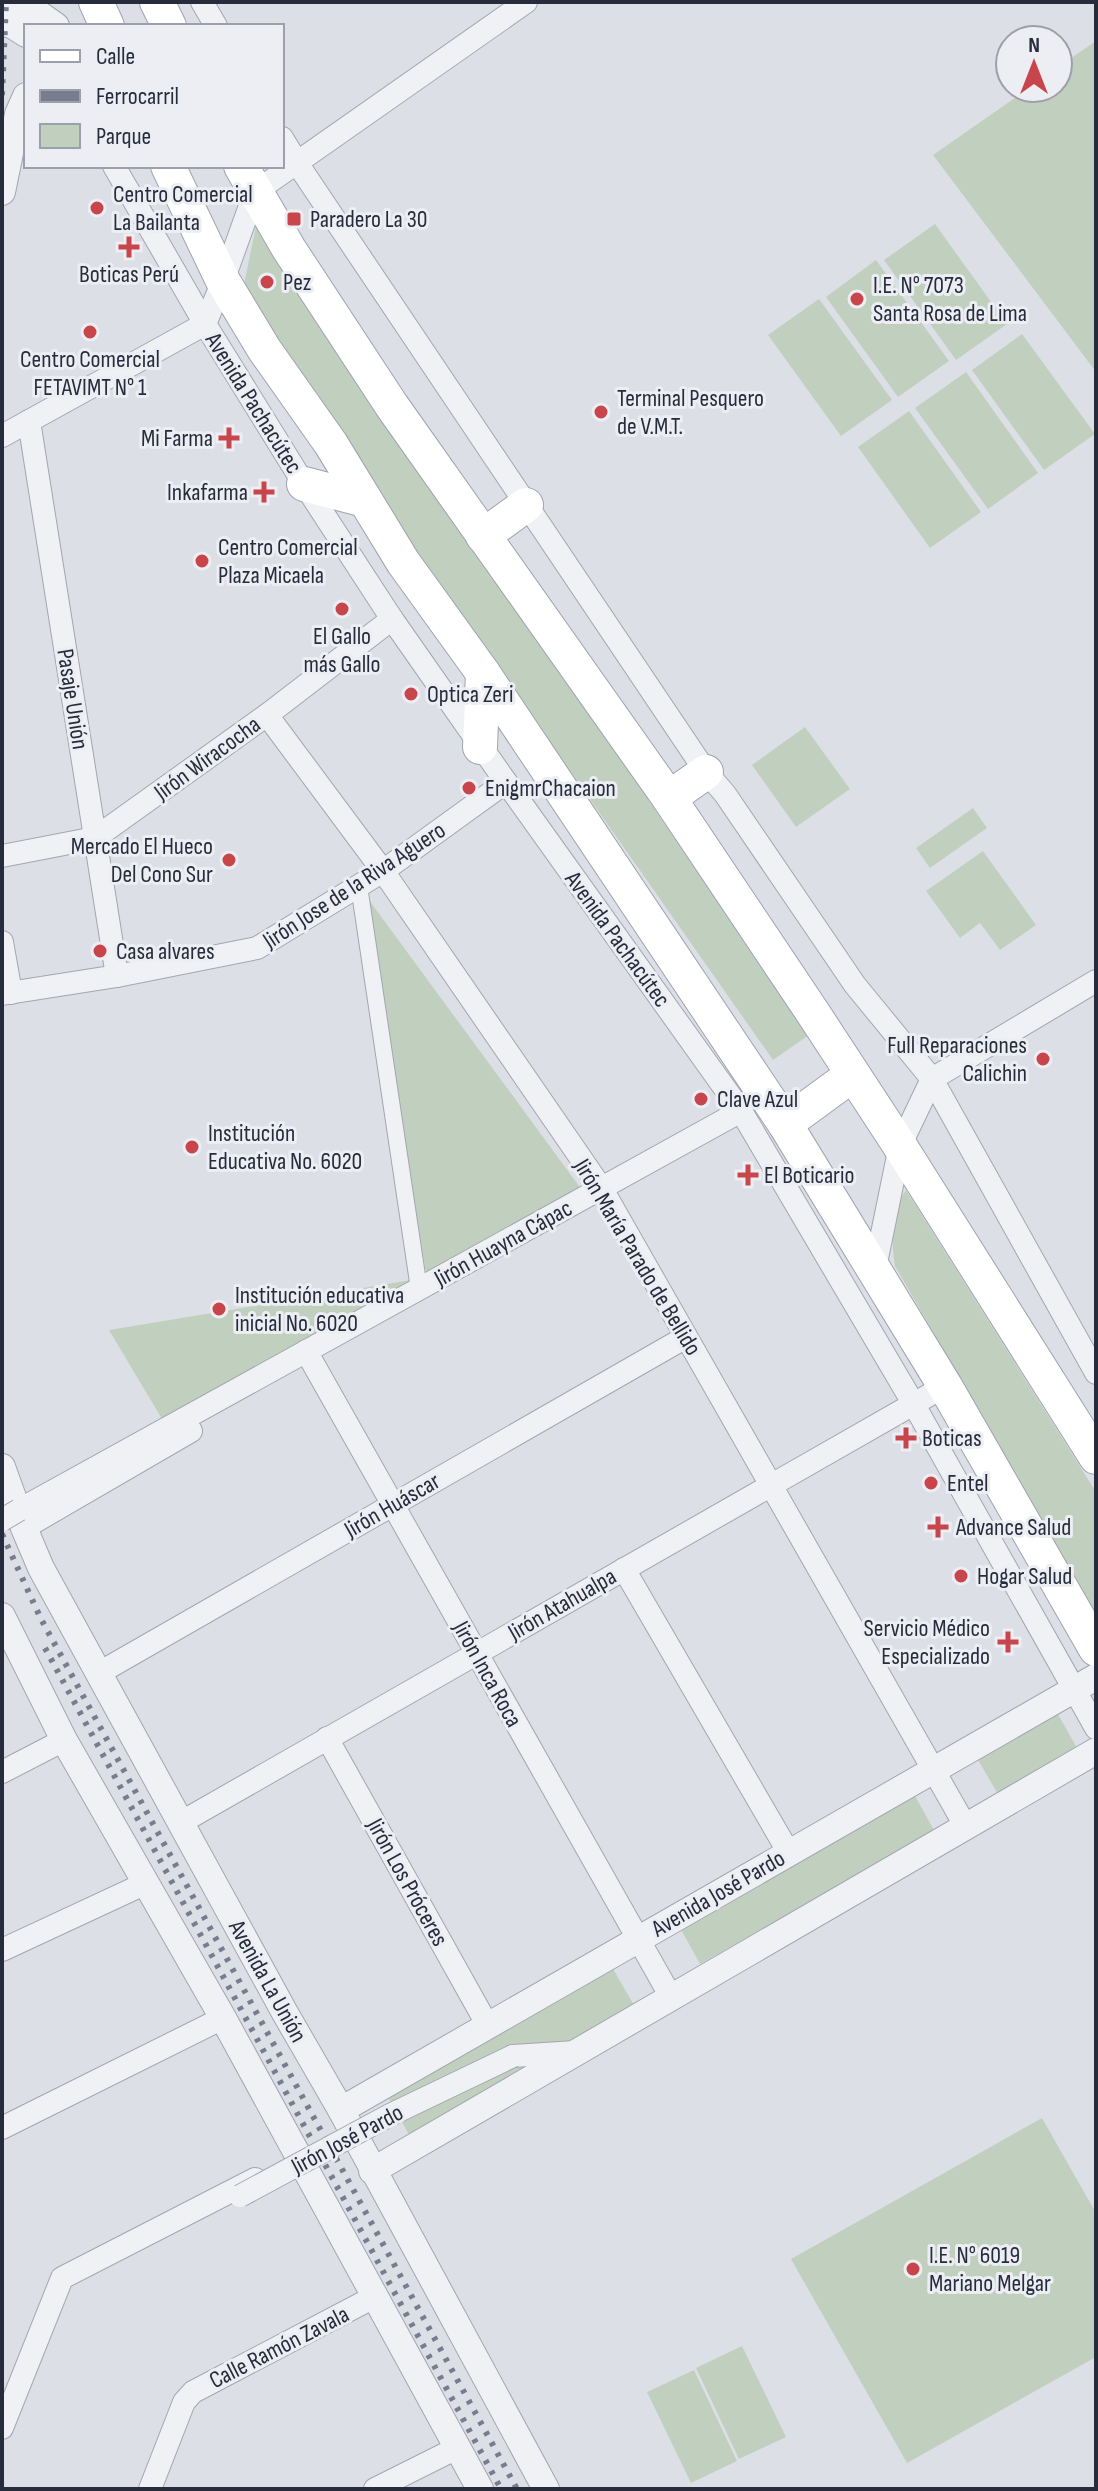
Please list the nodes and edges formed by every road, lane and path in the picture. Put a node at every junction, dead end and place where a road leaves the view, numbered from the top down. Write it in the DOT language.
graph roads {
  1 [pos="96,2"];
  2 [pos="157,2"];
  3 [pos="202,2"];
  4 [pos="526,2"];
  5 [pos="2,3"];
  6 [pos="2,23"];
  7 [pos="53,24"];
  8 [pos="106,24"];
  9 [pos="168,24"];
  10 [pos="215,24"];
  11 [pos="24,33"];
  12 [pos="24,100"];
  13 [pos="284,141"];
  14 [pos="296,162"];
  15 [pos="284,166"];
  16 [pos="115,168"];
  17 [pos="169,168"];
  18 [pos="279,168"];
  19 [pos="248,179"];
  20 [pos="2,192"];
  21 [pos="223,281"];
  22 [pos="205,324"];
  23 [pos="29,421"];
  24 [pos="2,436"];
  25 [pos="304,484"];
  26 [pos="365,500"];
  27 [pos="526,505"];
  28 [pos="483,536"];
  29 [pos="392,619"];
  30 [pos="483,673"];
  31 [pos="267,715"];
  32 [pos="480,747"];
  33 [pos="706,772"];
  34 [pos="506,782"];
  35 [pos="669,798"];
  36 [pos="95,838"];
  37 [pos="2,856"];
  38 [pos="383,871"];
  39 [pos="359,886"];
  40 [pos="2,942"];
  41 [pos="117,976"];
  42 [pos="1096,981"];
  43 [pos="6,994"];
  44 [pos="852,1075"];
  45 [pos="932,1079"];
  46 [pos="741,1111"];
  47 [pos="785,1124"];
  48 [pos="900,1146"];
  49 [pos="602,1189"];
  50 [pos="875,1268"];
  51 [pos="419,1289"];
  52 [pos="686,1337"];
  53 [pos="306,1351"];
  54 [pos="1096,1373"];
  55 [pos="945,1386"];
  56 [pos="913,1403"];
  57 [pos="1096,1457"];
  58 [pos="2,1467"];
  59 [pos="770,1485"];
  60 [pos="393,1504"];
  61 [pos="15,1519"];
  62 [pos="624,1569"];
  63 [pos="2,1616"];
  64 [pos="1096,1649"];
  65 [pos="476,1653"];
  66 [pos="99,1673"];
  67 [pos="1085,1683"];
  68 [pos="1096,1728"];
  69 [pos="327,1738"];
  70 [pos="64,1740"];
  71 [pos="1096,1751"];
  72 [pos="932,1771"];
  73 [pos="2,1772"];
  74 [pos="180,1823"];
  75 [pos="966,1827"];
  76 [pos="789,1853"];
  77 [pos="144,1884"];
  78 [pos="638,1939"];
  79 [pos="2,1950"];
  80 [pos="671,1997"];
  81 [pos="223,2018"];
  82 [pos="488,2026"];
  83 [pos="576,2052"];
  84 [pos="341,2110"];
  85 [pos="2,2128"];
  86 [pos="298,2157"];
  87 [pos="372,2171"];
  88 [pos="123,2246"];
  89 [pos="374,2297"];
  90 [pos="2,2428"];
  91 [pos="457,2448"];
  92 [pos="150,2489"];
  93 [pos="375,2489"];
  94 [pos="480,2489"];
  95 [pos="546,2489"];
  1 -- 8 [label="main road"];
  2 -- 9 [label="main road"];
  3 -- 10 [label="street"];
  4 -- 14 [label="street"];
  5 -- 7 [label="street"];
  6 -- 11 [label="street"];
  12 -- 20 [label="street"];
  13 -- 14 [label="street"];
  14 -- 15 [label="street"];
  14 -- 27 [label="street"];
  16 -- 22 [label="street, Avenida Pachacútec"];
  17 -- 21 [label="main road, Avenida Pachacútec"];
  18 -- 19 [label="street"];
  19 -- 21 [label="street"];
  19 -- 28 [label="main road"];
  21 -- 22 [label="street"];
  21 -- 26 [label="main road, Avenida Pachacútec"];
  22 -- 23 [label="street"];
  22 -- 25 [label="street, Avenida Pachacútec"];
  23 -- 24 [label="street"];
  23 -- 36 [label="street, Pasaje Unión"];
  25 -- 26 [label="main road"];
  25 -- 29 [label="street, Avenida Pachacútec"];
  26 -- 30 [label="main road, Avenida Pachacútec"];
  27 -- 28 [label="main road"];
  27 -- 33 [label="street"];
  28 -- 35 [label="main road"];
  29 -- 31 [label="street, Jirón Wiracocha"];
  29 -- 32 [label="street, Avenida Pachacútec"];
  30 -- 32 [label="main road"];
  30 -- 47 [label="main road, Avenida Pachacútec"];
  31 -- 36 [label="street, Jirón Wiracocha"];
  31 -- 38 [label="street, Jirón María Parado de Bellido"];
  32 -- 34 [label="street, Avenida Pachacútec"];
  33 -- 35 [label="main road"];
  33 -- 45 [label="street"];
  34 -- 38 [label="street, Jirón Jose de la Riva Aguero"];
  34 -- 46 [label="street, Avenida Pachacútec"];
  35 -- 44 [label="main road"];
  36 -- 37 [label="street, Jirón Wiracocha"];
  36 -- 41 [label="street, Pasaje Unión"];
  38 -- 39 [label="street, Jirón Jose de la Riva Aguero"];
  38 -- 49 [label="street, Jirón María Parado de Bellido"];
  39 -- 41 [label="street, Jirón Jose de la Riva Aguero"];
  39 -- 51 [label="street"];
  40 -- 43 [label="street"];
  41 -- 43 [label="street, Jirón Jose de la Riva Aguero"];
  42 -- 45 [label="street"];
  44 -- 47 [label="main road"];
  44 -- 48 [label="main road"];
  45 -- 48 [label="street"];
  45 -- 54 [label="street"];
  46 -- 49 [label="street, Jirón Huayna Cápac"];
  46 -- 56 [label="street, Avenida Pachacútec"];
  47 -- 50 [label="main road, Avenida Pachacútec"];
  48 -- 50 [label="street"];
  48 -- 57 [label="main road"];
  49 -- 51 [label="street, Jirón Huayna Cápac"];
  49 -- 52 [label="street, Jirón María Parado de Bellido"];
  50 -- 55 [label="main road, Avenida Pachacútec"];
  51 -- 53 [label="street, Jirón Huayna Cápac"];
  52 -- 59 [label="street, Jirón María Parado de Bellido"];
  52 -- 60 [label="street, Jirón Huáscar"];
  53 -- 60 [label="street, Jirón Inca Roca"];
  53 -- 61 [label="street, Jirón Huayna Cápac"];
  53 -- 61 [label="street, Jirón Huayna Cápac"];
  55 -- 56 [label="street, Jirón Atahualpa"];
  55 -- 64 [label="main road, Avenida Pachacútec"];
  56 -- 59 [label="street, Jirón Atahualpa"];
  56 -- 67 [label="street, Avenida Pachacútec"];
  58 -- 61 [label="street, Avenida La Unión"];
  59 -- 62 [label="street, Jirón Atahualpa"];
  59 -- 72 [label="street, Jirón María Parado de Bellido"];
  60 -- 65 [label="street, Jirón Inca Roca"];
  60 -- 66 [label="street, Jirón Huáscar"];
  61 -- 66 [label="street, Avenida La Unión"];
  62 -- 65 [label="street, Jirón Atahualpa"];
  62 -- 76 [label="street"];
  63 -- 70 [label="street"];
  65 -- 69 [label="street, Jirón Atahualpa"];
  65 -- 78 [label="street, Jirón Inca Roca"];
  66 -- 74 [label="street, Avenida La Unión"];
  67 -- 68 [label="street, Avenida Pachacútec"];
  67 -- 72 [label="street, Avenida José Pardo"];
  69 -- 74 [label="street, Jirón Atahualpa"];
  69 -- 82 [label="street, Jirón Los Próceres"];
  70 -- 73 [label="street"];
  70 -- 77 [label="street"];
  71 -- 75 [label="street"];
  72 -- 75 [label="street, Jirón María Parado de Bellido"];
  72 -- 76 [label="street, Avenida José Pardo"];
  74 -- 84 [label="street, Avenida La Unión"];
  75 -- 80 [label="street"];
  76 -- 78 [label="street, Avenida José Pardo"];
  77 -- 79 [label="street"];
  77 -- 81 [label="street"];
  78 -- 80 [label="street, Jirón Inca Roca"];
  78 -- 82 [label="street, Avenida José Pardo"];
  80 -- 83 [label="street"];
  81 -- 85 [label="street"];
  81 -- 86 [label="street"];
  82 -- 84 [label="street, Avenida José Pardo"];
  83 -- 87 [label="street"];
  83 -- 88 [label="street, Jirón José Pardo, bridge"];
  84 -- 87 [label="street, Avenida La Unión"];
  86 -- 88 [label="street, Jirón José Pardo"];
  86 -- 89 [label="street"];
  87 -- 95 [label="street, Avenida La Unión"];
  88 -- 90 [label="street, Jirón José Pardo"];
  89 -- 91 [label="street"];
  89 -- 92 [label="street, Calle Ramón Zavala"];
  91 -- 93 [label="street"];
  91 -- 94 [label="street"];
}
